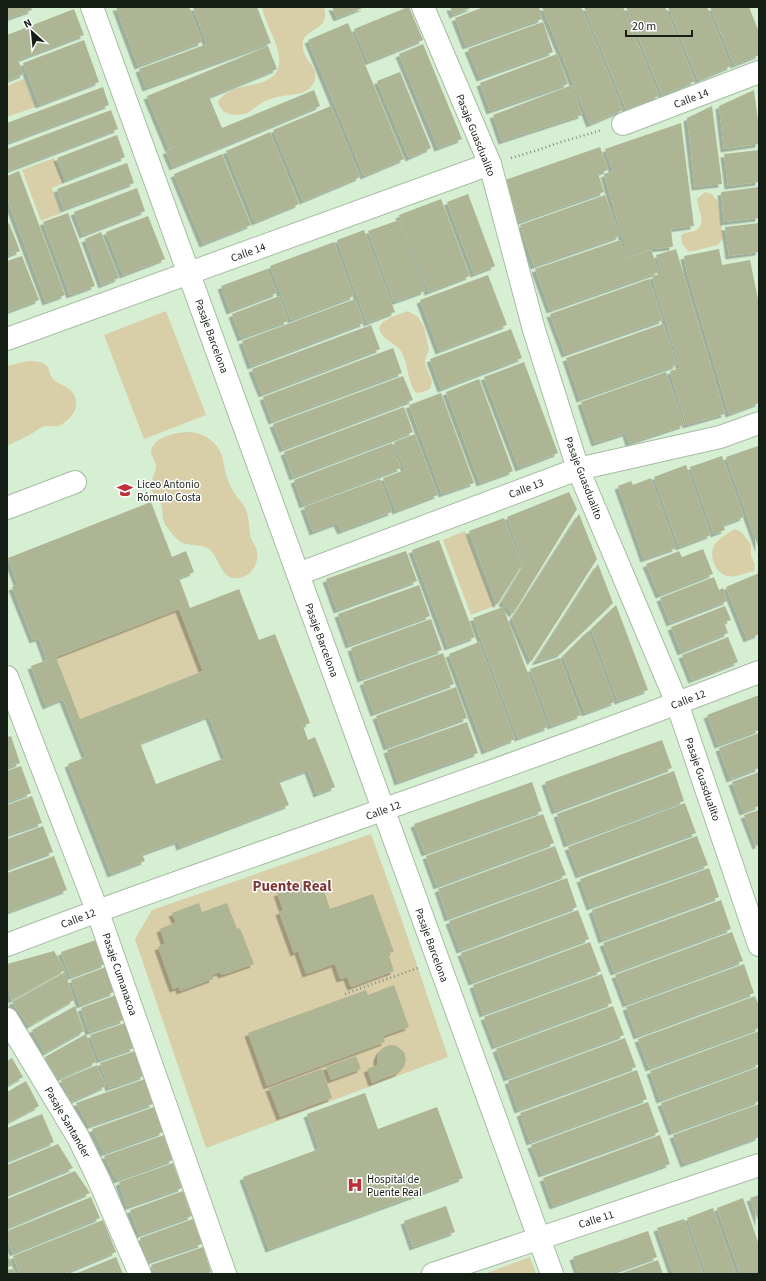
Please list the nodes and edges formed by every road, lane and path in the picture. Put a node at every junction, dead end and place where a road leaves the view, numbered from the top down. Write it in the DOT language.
graph roads {
  1 [pos="92,7"];
  2 [pos="423,7"];
  3 [pos="759,72"];
  4 [pos="623,124"];
  5 [pos="490,164"];
  6 [pos="190,274"];
  7 [pos="7,340"];
  8 [pos="759,423"];
  9 [pos="578,469"];
  10 [pos="75,482"];
  11 [pos="7,508"];
  12 [pos="298,574"];
  13 [pos="759,672"];
  14 [pos="7,677"];
  15 [pos="677,703"];
  16 [pos="383,810"];
  17 [pos="97,910"];
  18 [pos="7,945"];
  19 [pos="759,945"];
  20 [pos="437,961"];
  21 [pos="344,994"];
  22 [pos="7,1019"];
  23 [pos="759,1165"];
  24 [pos="539,1238"];
  25 [pos="140,1274"];
  26 [pos="225,1274"];
  27 [pos="433,1274"];
  28 [pos="552,1274"];
  1 -- 6 [label="street, Pasaje Barcelona"];
  2 -- 5 [label="street, Pasaje Guasdualito"];
  3 -- 4 [label="street, Calle 14"];
  4 -- 5 [label="path"];
  5 -- 6 [label="street, Calle 14"];
  5 -- 9 [label="street, Pasaje Guasdualito"];
  6 -- 7 [label="street, Calle 14"];
  6 -- 12 [label="street, Pasaje Barcelona"];
  8 -- 9 [label="street, Calle 13"];
  9 -- 12 [label="street, Calle 13"];
  9 -- 15 [label="street, Pasaje Guasdualito"];
  10 -- 11 [label="street"];
  12 -- 16 [label="street, Pasaje Barcelona"];
  13 -- 15 [label="street, Calle 12"];
  14 -- 17 [label="street, Pasaje Cumanacoa"];
  15 -- 16 [label="street, Calle 12"];
  15 -- 19 [label="street, Pasaje Guasdualito"];
  16 -- 17 [label="street, Calle 12"];
  16 -- 20 [label="street, Pasaje Barcelona"];
  17 -- 18 [label="street, Calle 12"];
  17 -- 26 [label="street, Pasaje Cumanacoa"];
  20 -- 21 [label="path"];
  20 -- 24 [label="street, Pasaje Barcelona"];
  22 -- 25 [label="street, Pasaje Santander"];
  23 -- 24 [label="street, Calle 11"];
  24 -- 27 [label="street, Calle 11"];
  24 -- 28 [label="street, Pasaje Barcelona"];
}
